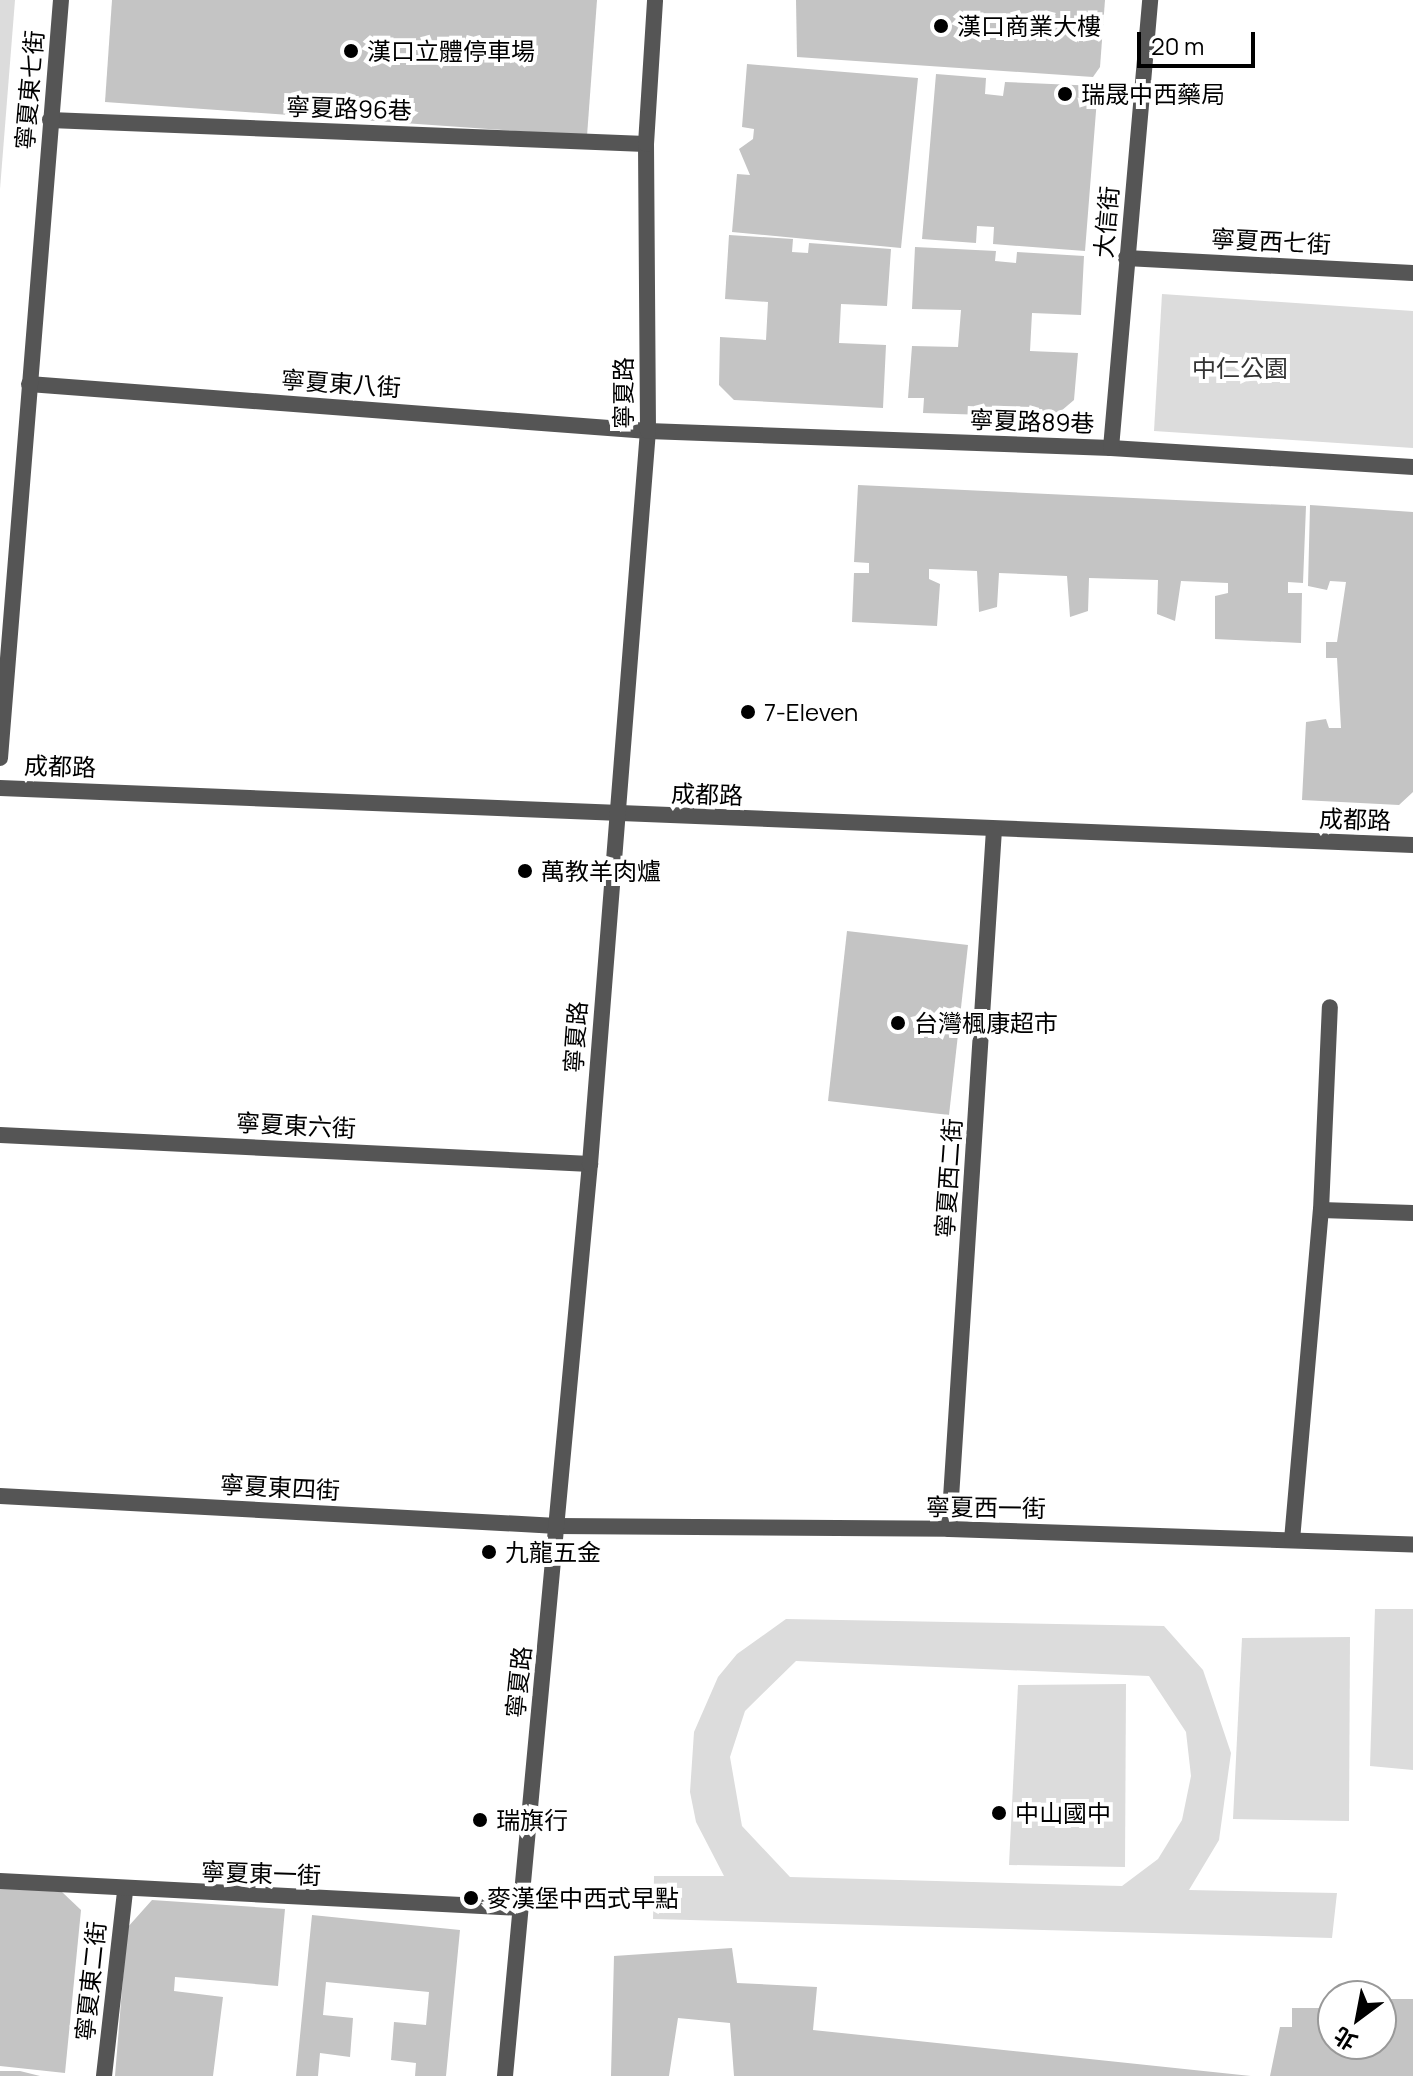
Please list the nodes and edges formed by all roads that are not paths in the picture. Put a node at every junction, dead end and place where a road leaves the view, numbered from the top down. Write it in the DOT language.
graph roads {
  1 [pos="61,0"];
  2 [pos="655,0"];
  3 [pos="1150,0"];
  4 [pos="50,120"];
  5 [pos="646,144"];
  6 [pos="1126,258"];
  7 [pos="1413,273"];
  8 [pos="29,384"];
  9 [pos="648,431"];
  10 [pos="1111,448"];
  11 [pos="1413,467"];
  12 [pos="0,758"];
  13 [pos="0,788"];
  14 [pos="615,814"];
  15 [pos="994,829"];
  16 [pos="1413,845"];
  17 [pos="1330,1007"];
  18 [pos="0,1135"];
  19 [pos="590,1164"];
  20 [pos="1321,1210"];
  21 [pos="1413,1213"];
  22 [pos="0,1496"];
  23 [pos="557,1526"];
  24 [pos="949,1529"];
  25 [pos="1292,1540"];
  26 [pos="1413,1544"];
  27 [pos="0,1881"];
  28 [pos="125,1891"];
  29 [pos="520,1908"];
  30 [pos="104,2076"];
  31 [pos="505,2076"];
  1 -- 4 [label="street, 寧夏東七街"];
  2 -- 5 [label="street, 寧夏路"];
  3 -- 6 [label="street, 大信街"];
  4 -- 5 [label="street, 寧夏路96巷"];
  4 -- 8 [label="street, 寧夏東七街"];
  5 -- 9 [label="street, 寧夏路"];
  6 -- 7 [label="street, 寧夏西七街"];
  6 -- 10 [label="street, 大信街"];
  8 -- 9 [label="street, 寧夏東八街"];
  8 -- 12 [label="street, 寧夏東七街"];
  9 -- 10 [label="street, 寧夏路89巷"];
  9 -- 14 [label="street, 寧夏路"];
  10 -- 11 [label="street, 寧夏路89巷"];
  13 -- 14 [label="street, 成都路"];
  14 -- 15 [label="street, 成都路"];
  14 -- 19 [label="street, 寧夏路"];
  15 -- 16 [label="street, 成都路"];
  15 -- 24 [label="street, 寧夏西二街"];
  17 -- 20 [label="street"];
  18 -- 19 [label="street, 寧夏東六街"];
  19 -- 23 [label="street, 寧夏路"];
  20 -- 21 [label="street"];
  20 -- 25 [label="street"];
  22 -- 23 [label="street, 寧夏東四街"];
  23 -- 24 [label="street, 寧夏西一街"];
  23 -- 29 [label="street, 寧夏路"];
  24 -- 25 [label="street, 寧夏西一街"];
  25 -- 26 [label="street, 寧夏西一街"];
  27 -- 28 [label="street, 寧夏東一街"];
  28 -- 29 [label="street, 寧夏東一街"];
  28 -- 30 [label="street, 寧夏東二街"];
  29 -- 31 [label="street, 寧夏路"];
}
